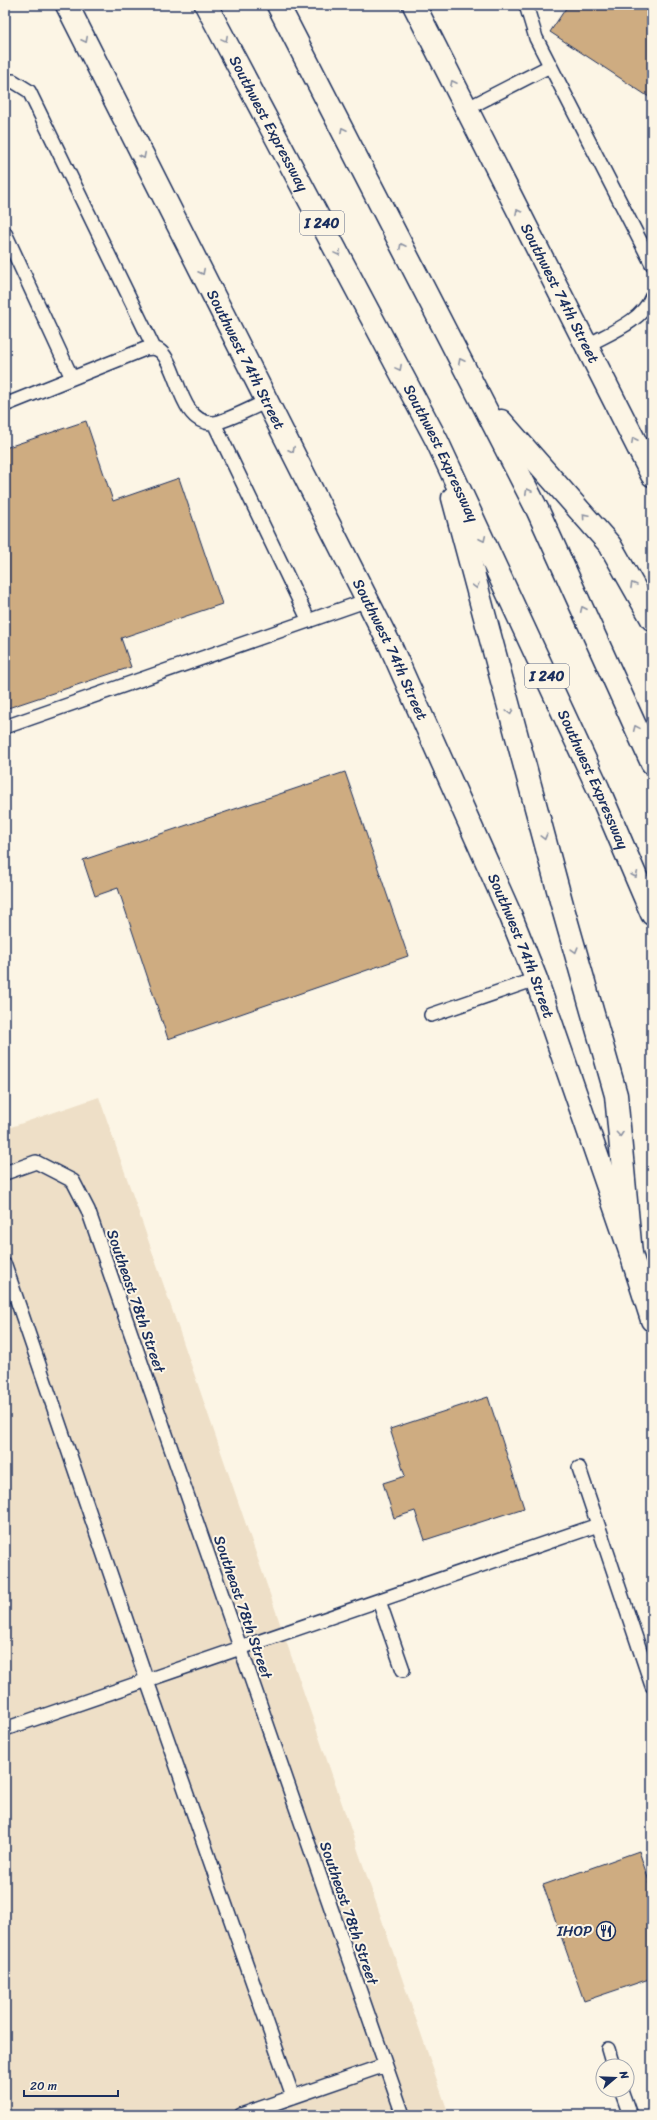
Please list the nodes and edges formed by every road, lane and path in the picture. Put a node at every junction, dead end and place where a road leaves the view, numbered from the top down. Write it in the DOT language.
graph roads {
  1 [pos="67,5"];
  2 [pos="206,5"];
  3 [pos="278,5"];
  4 [pos="414,5"];
  5 [pos="526,5"];
  6 [pos="550,66"];
  7 [pos="5,82"];
  8 [pos="466,109"];
  9 [pos="5,233"];
  10 [pos="652,264"];
  11 [pos="652,296"];
  12 [pos="586,346"];
  13 [pos="154,348"];
  14 [pos="72,378"];
  15 [pos="479,396"];
  16 [pos="267,401"];
  17 [pos="5,405"];
  18 [pos="214,423"];
  19 [pos="437,441"];
  20 [pos="651,472"];
  21 [pos="368,600"];
  22 [pos="652,619"];
  23 [pos="309,621"];
  24 [pos="5,727"];
  25 [pos="652,763"];
  26 [pos="652,914"];
  27 [pos="536,979"];
  28 [pos="431,1015"];
  29 [pos="5,1172"];
  30 [pos="631,1254"];
  31 [pos="5,1265"];
  32 [pos="652,1320"];
  33 [pos="579,1468"];
  34 [pos="598,1525"];
  35 [pos="379,1601"];
  36 [pos="240,1649"];
  37 [pos="403,1670"];
  38 [pos="147,1681"];
  39 [pos="652,1686"];
  40 [pos="5,1729"];
  41 [pos="608,2049"];
  42 [pos="611,2058"];
  43 [pos="385,2065"];
  44 [pos="293,2097"];
  45 [pos="624,2098"];
  46 [pos="241,2115"];
  47 [pos="403,2115"];
  48 [pos="630,2115"];
  1 -- 16 [label="main road, Southwest 74th Street, one-way"];
  2 -- 19 [label="main road, Southwest Expressway / I 240, one-way"];
  15 -- 3 [label="main road, one-way"];
  8 -- 4 [label="main road, Southwest 74th Street, one-way"];
  5 -- 6 [label="lane"];
  6 -- 8 [label="lane"];
  6 -- 10 [label="lane"];
  7 -- 13 [label="lane"];
  12 -- 8 [label="main road, Southwest 74th Street, one-way"];
  9 -- 14 [label="lane"];
  11 -- 12 [label="lane"];
  20 -- 12 [label="main road, Southwest 74th Street, one-way"];
  13 -- 14 [label="lane"];
  13 -- 18 [label="lane"];
  14 -- 17 [label="lane"];
  22 -- 15 [label="main road, one-way"];
  25 -- 15 [label="main road, one-way"];
  16 -- 18 [label="lane"];
  16 -- 21 [label="main road, Southwest 74th Street, one-way"];
  18 -- 23 [label="lane"];
  19 -- 26 [label="main road, Southwest Expressway / I 240, one-way"];
  19 -- 30 [label="main road, one-way"];
  21 -- 23 [label="lane"];
  21 -- 27 [label="main road, Southwest 74th Street"];
  23 -- 24 [label="lane"];
  27 -- 28 [label="lane"];
  27 -- 30 [label="main road, Southwest 74th Street"];
  29 -- 36 [label="lane, Southeast 78th Street"];
  30 -- 32 [label="main road, Southwest 74th Street"];
  31 -- 38 [label="lane"];
  33 -- 34 [label="lane"];
  34 -- 35 [label="lane"];
  34 -- 39 [label="lane"];
  35 -- 36 [label="lane"];
  35 -- 37 [label="lane"];
  36 -- 38 [label="lane"];
  36 -- 43 [label="lane, Southeast 78th Street"];
  38 -- 40 [label="lane"];
  38 -- 44 [label="lane"];
  41 -- 42 [label="lane"];
  43 -- 44 [label="lane"];
  43 -- 47 [label="lane, Southeast 78th Street"];
  44 -- 46 [label="lane"];
  45 -- 48 [label="lane"];
}
